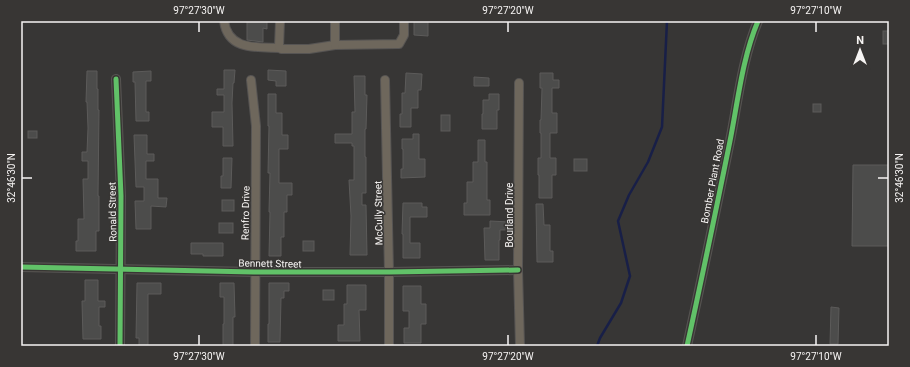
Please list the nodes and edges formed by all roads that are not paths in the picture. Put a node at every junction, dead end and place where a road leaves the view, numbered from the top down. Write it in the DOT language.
graph roads {
  1 [pos="224,21"];
  2 [pos="280,21"];
  3 [pos="335,21"];
  4 [pos="404,21"];
  5 [pos="758,21"];
  6 [pos="335,45"];
  7 [pos="280,48"];
  8 [pos="116,78"];
  9 [pos="251,80"];
  10 [pos="385,80"];
  11 [pos="520,83"];
  12 [pos="21,268"];
  13 [pos="121,269"];
  14 [pos="518,270"];
  15 [pos="254,272"];
  16 [pos="389,272"];
  17 [pos="120,346"];
  18 [pos="254,346"];
  19 [pos="389,346"];
  20 [pos="520,346"];
  21 [pos="687,346"];
  1 -- 7 [label="street"];
  2 -- 7 [label="street"];
  3 -- 6 [label="street"];
  4 -- 6 [label="street"];
  5 -- 21 [label="street, Bomber Plant Road"];
  6 -- 7 [label="street"];
  8 -- 13 [label="street, Ronald Street"];
  9 -- 15 [label="street, Renfro Drive"];
  10 -- 16 [label="street, McCully Street"];
  11 -- 14 [label="street, Bourland Drive"];
  12 -- 13 [label="street, Bennett Street"];
  13 -- 15 [label="street, Bennett Street"];
  13 -- 17 [label="street, Ronald Street"];
  14 -- 16 [label="street, Bennett Street"];
  14 -- 20 [label="street, Bourland Drive"];
  15 -- 16 [label="street, Bennett Street"];
  15 -- 18 [label="street, Renfro Drive"];
  16 -- 19 [label="street, McCully Street"];
}
